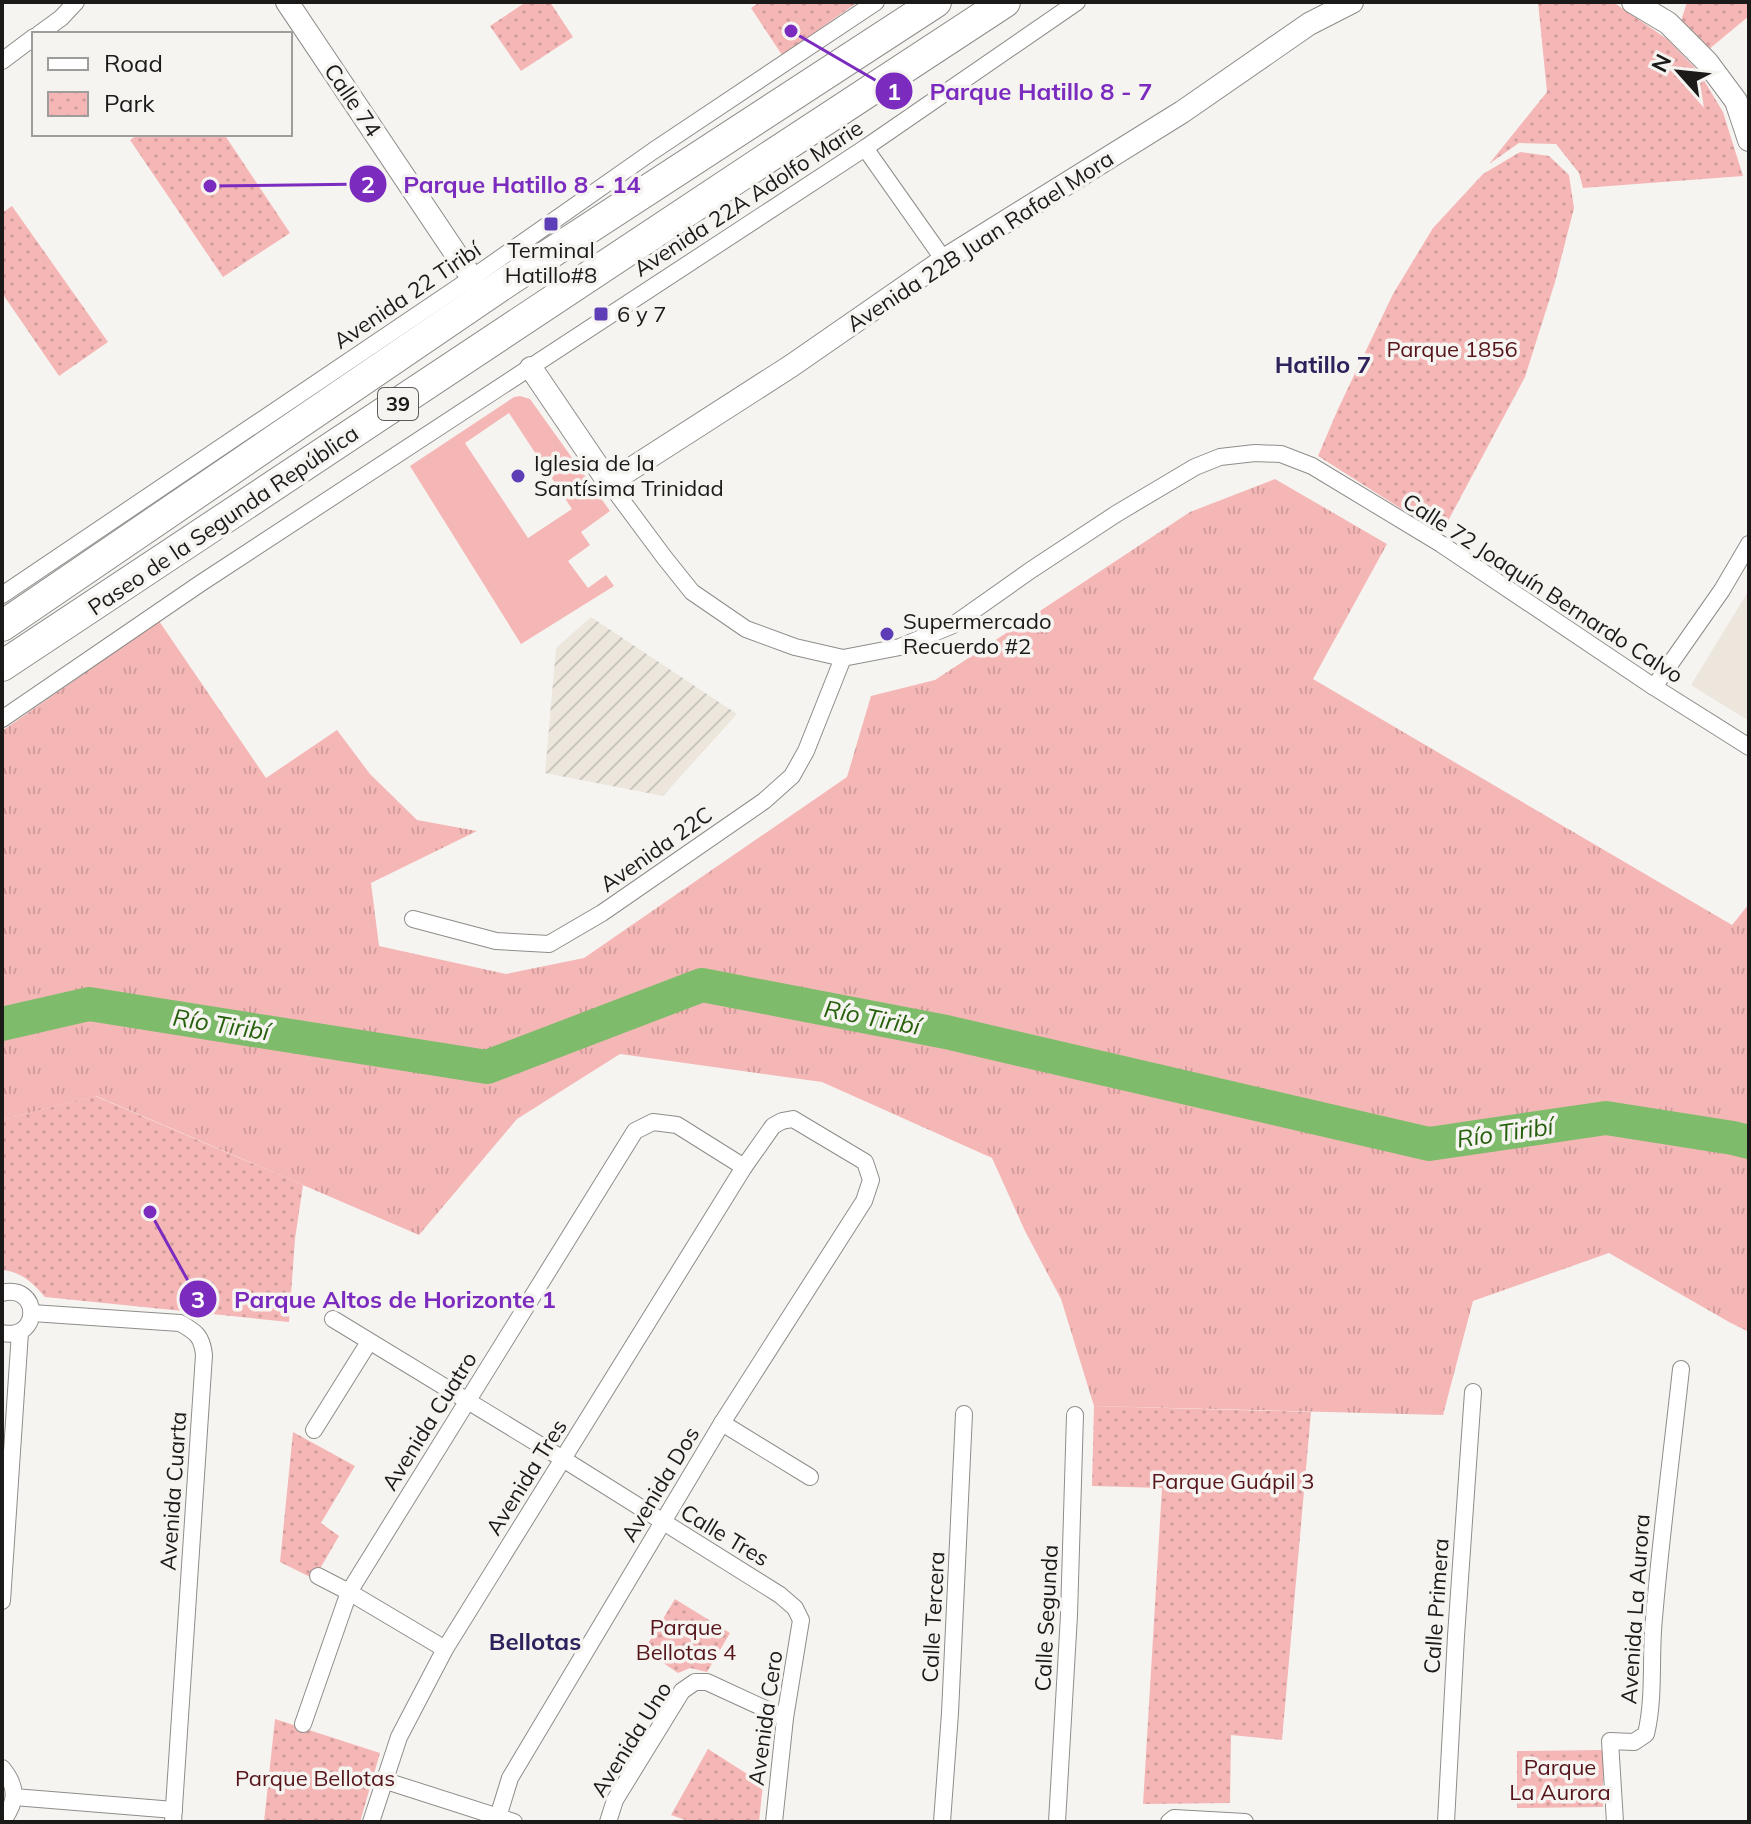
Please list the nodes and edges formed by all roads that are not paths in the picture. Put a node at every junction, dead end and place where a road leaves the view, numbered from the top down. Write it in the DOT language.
graph roads {
  1 [pos="76,2"];
  2 [pos="84,2"];
  3 [pos="287,2"];
  4 [pos="876,2"];
  5 [pos="936,2"];
  6 [pos="1005,2"];
  7 [pos="1077,2"];
  8 [pos="1352,2"];
  9 [pos="1633,2"];
  10 [pos="61,18"];
  11 [pos="42,32"];
  12 [pos="32,39"];
  13 [pos="2,61"];
  14 [pos="1749,140"];
  15 [pos="865,148"];
  16 [pos="944,260"];
  17 [pos="472,278"];
  18 [pos="508,281"];
  19 [pos="531,368"];
  20 [pos="609,483"];
  21 [pos="1749,544"];
  22 [pos="2,595"];
  23 [pos="2,626"];
  24 [pos="843,658"];
  25 [pos="2,666"];
  26 [pos="1654,687"];
  27 [pos="2,719"];
  28 [pos="1749,747"];
  29 [pos="413,919"];
  30 [pos="744,1167"];
  31 [pos="871,1180"];
  32 [pos="2,1293"];
  33 [pos="32,1313"];
  34 [pos="333,1319"];
  35 [pos="20,1332"];
  36 [pos="2,1333"];
  37 [pos="369,1342"];
  38 [pos="1681,1369"];
  39 [pos="1473,1392"];
  40 [pos="467,1401"];
  41 [pos="964,1414"];
  42 [pos="1075,1415"];
  43 [pos="722,1423"];
  44 [pos="314,1430"];
  45 [pos="563,1459"];
  46 [pos="810,1477"];
  47 [pos="662,1523"];
  48 [pos="318,1576"];
  49 [pos="349,1592"];
  50 [pos="2,1601"];
  51 [pos="801,1620"];
  52 [pos="445,1649"];
  53 [pos="785,1718"];
  54 [pos="303,1724"];
  55 [pos="2,1768"];
  56 [pos="386,1781"];
  57 [pos="14,1797"];
  58 [pos="174,1816"];
  59 [pos="506,1819"];
  60 [pos="2,1822"];
  61 [pos="371,1822"];
  62 [pos="608,1822"];
  63 [pos="774,1822"];
  64 [pos="942,1822"];
  65 [pos="1057,1822"];
  66 [pos="1169,1822"];
  67 [pos="1245,1822"];
  68 [pos="1446,1822"];
  69 [pos="1615,1822"];
  1 -- 10 [label="street"];
  2 -- 10 [label="street"];
  3 -- 17 [label="street, Calle 74"];
  4 -- 17 [label="street, Avenida 22 Tiribí"];
  5 -- 18 [label="highway, Paseo de la Segunda República / 39"];
  6 -- 25 [label="highway, Paseo de la Segunda República / 39"];
  7 -- 15 [label="street, Avenida 22A Adolfo Marie"];
  8 -- 16 [label="street, Avenida 22B Juan Rafael Mora"];
  9 -- 14 [label="street"];
  10 -- 11 [label="street"];
  12 -- 13 [label="street"];
  15 -- 16 [label="street"];
  15 -- 19 [label="street, Avenida 22A Adolfo Marie"];
  16 -- 20 [label="street, Avenida 22B Juan Rafael Mora"];
  17 -- 18 [label="highway"];
  17 -- 22 [label="street, Avenida 22 Tiribí"];
  18 -- 23 [label="highway, Paseo de la Segunda República / 39"];
  19 -- 20 [label="street"];
  19 -- 27 [label="street, Avenida 22A Adolfo Marie"];
  20 -- 24 [label="street"];
  21 -- 26 [label="street"];
  24 -- 26 [label="street, Calle 72 Joaquín Bernardo Calvo"];
  24 -- 29 [label="street, Avenida 22C"];
  26 -- 28 [label="street, Calle 72 Joaquín Bernardo Calvo"];
  30 -- 31 [label="street, Avenida Tres"];
  30 -- 40 [label="street, Avenida Cuatro"];
  30 -- 45 [label="street, Avenida Tres"];
  31 -- 43 [label="street, Avenida Dos"];
  32 -- 33 [label="street"];
  33 -- 35 [label="street"];
  33 -- 58 [label="street, Avenida Cuarta"];
  34 -- 37 [label="street, Calle Tres"];
  35 -- 36 [label="street"];
  35 -- 50 [label="street"];
  37 -- 40 [label="street, Calle Tres"];
  37 -- 44 [label="street"];
  38 -- 69 [label="street, Avenida La Aurora"];
  39 -- 68 [label="street, Calle Primera"];
  40 -- 45 [label="street, Calle Tres"];
  40 -- 49 [label="street, Avenida Cuatro"];
  41 -- 64 [label="street, Calle Tercera"];
  42 -- 65 [label="street, Calle Segunda"];
  43 -- 46 [label="street"];
  43 -- 47 [label="street, Avenida Dos"];
  45 -- 47 [label="street, Calle Tres"];
  45 -- 52 [label="street, Avenida Tres"];
  47 -- 51 [label="street, Calle Tres"];
  47 -- 59 [label="street, Avenida Dos"];
  48 -- 49 [label="street"];
  49 -- 52 [label="street"];
  49 -- 54 [label="street, Avenida Cuatro"];
  51 -- 53 [label="street, Avenida Cero"];
  52 -- 56 [label="street, Avenida Tres"];
  53 -- 62 [label="street, Avenida Uno"];
  53 -- 63 [label="street, Avenida Cero"];
  55 -- 57 [label="street"];
  56 -- 59 [label="street"];
  56 -- 61 [label="street, Avenida Tres"];
  57 -- 58 [label="street"];
  57 -- 60 [label="street"];
  66 -- 67 [label="street"];
}
